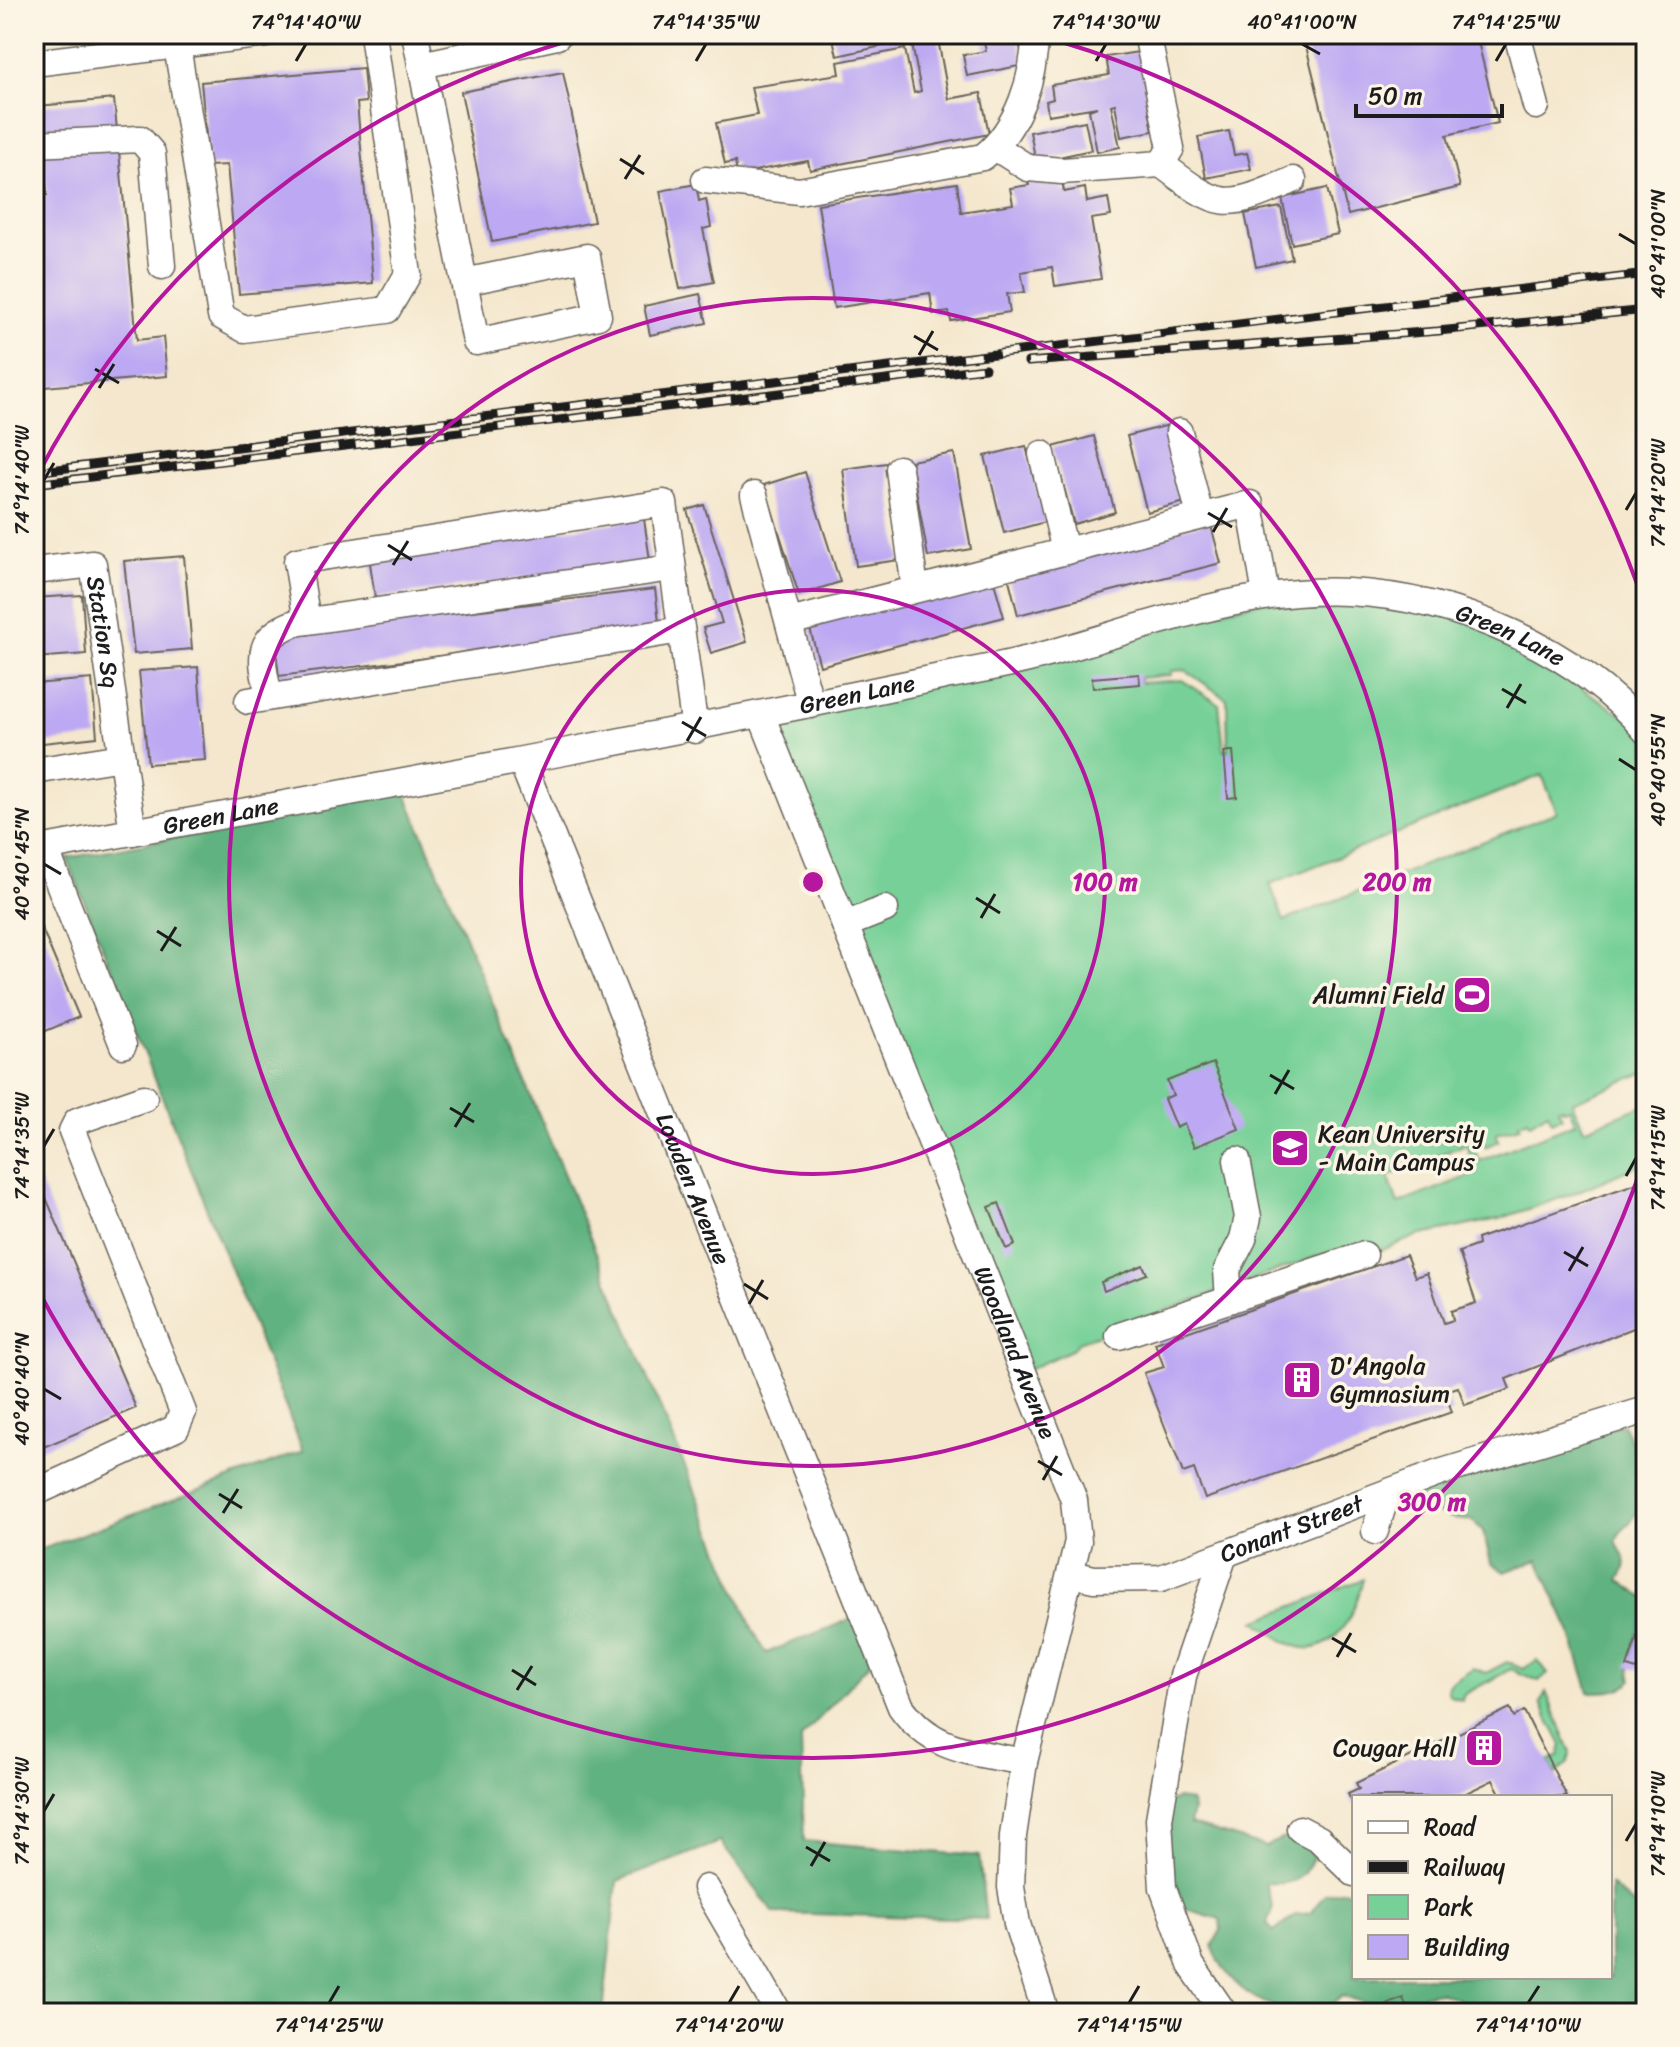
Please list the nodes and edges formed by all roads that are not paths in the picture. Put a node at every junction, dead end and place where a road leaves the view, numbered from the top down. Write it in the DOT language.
graph roads {
  1 [pos="266,34"];
  2 [pos="373,34"];
  3 [pos="415,34"];
  4 [pos="1035,34"];
  5 [pos="1147,34"];
  6 [pos="1517,34"];
  7 [pos="557,36"];
  8 [pos="177,46"];
  9 [pos="34,63"];
  10 [pos="421,65"];
  11 [pos="1536,106"];
  12 [pos="34,144"];
  13 [pos="995,147"];
  14 [pos="1161,164"];
  15 [pos="705,180"];
  16 [pos="1293,180"];
  17 [pos="162,266"];
  18 [pos="464,282"];
  19 [pos="1179,432"];
  20 [pos="1042,454"];
  21 [pos="899,469"];
  22 [pos="754,495"];
  23 [pos="1200,516"];
  24 [pos="1065,551"];
  25 [pos="672,568"];
  26 [pos="34,571"];
  27 [pos="915,589"];
  28 [pos="1266,595"];
  29 [pos="307,621"];
  30 [pos="789,622"];
  31 [pos="681,630"];
  32 [pos="811,705"];
  33 [pos="762,717"];
  34 [pos="695,730"];
  35 [pos="1646,731"];
  36 [pos="122,757"];
  37 [pos="522,762"];
  38 [pos="34,771"];
  39 [pos="133,832"];
  40 [pos="39,849"];
  41 [pos="885,909"];
  42 [pos="845,925"];
  43 [pos="123,1045"];
  44 [pos="144,1098"];
  45 [pos="1237,1160"];
  46 [pos="1364,1255"];
  47 [pos="1229,1300"];
  48 [pos="1119,1336"];
  49 [pos="1646,1410"];
  50 [pos="34,1493"];
  51 [pos="1387,1493"];
  52 [pos="1375,1531"];
  53 [pos="1224,1555"];
  54 [pos="1071,1574"];
  55 [pos="1024,1762"];
  56 [pos="1300,1829"];
  57 [pos="1352,1871"];
  58 [pos="706,1888"];
  59 [pos="779,2013"];
  60 [pos="1046,2013"];
  61 [pos="1224,2013"];
  1 -- 8 [label="street"];
  2 -- 8 [label="street"];
  3 -- 10 [label="street"];
  4 -- 13 [label="street"];
  5 -- 14 [label="street"];
  6 -- 11 [label="street"];
  7 -- 10 [label="street"];
  8 -- 9 [label="street"];
  10 -- 18 [label="street"];
  12 -- 17 [label="street"];
  13 -- 14 [label="street"];
  13 -- 15 [label="street"];
  14 -- 16 [label="street"];
  18 -- 18 [label="street"];
  19 -- 23 [label="street"];
  20 -- 24 [label="street"];
  21 -- 27 [label="street"];
  22 -- 30 [label="street"];
  23 -- 24 [label="street"];
  23 -- 28 [label="street"];
  24 -- 27 [label="street"];
  25 -- 29 [label="street"];
  25 -- 29 [label="street"];
  25 -- 31 [label="street"];
  26 -- 36 [label="street, Station Sq"];
  27 -- 30 [label="street"];
  28 -- 32 [label="street, Green Lane"];
  28 -- 35 [label="street, Green Lane"];
  29 -- 31 [label="street"];
  30 -- 32 [label="street"];
  31 -- 34 [label="street"];
  32 -- 33 [label="street, Green Lane"];
  33 -- 34 [label="street, Green Lane"];
  33 -- 42 [label="street, Woodland Avenue"];
  34 -- 37 [label="street, Green Lane"];
  36 -- 38 [label="street"];
  36 -- 39 [label="street, Station Sq"];
  37 -- 39 [label="street, Green Lane"];
  37 -- 55 [label="street, Lowden Avenue"];
  39 -- 40 [label="street, Green Lane"];
  40 -- 43 [label="street"];
  41 -- 42 [label="street"];
  42 -- 54 [label="street, Woodland Avenue"];
  44 -- 50 [label="street"];
  45 -- 47 [label="street"];
  46 -- 47 [label="street"];
  47 -- 48 [label="street"];
  49 -- 51 [label="street, Conant Street"];
  51 -- 52 [label="street"];
  51 -- 53 [label="street, Conant Street"];
  53 -- 54 [label="street, Conant Street"];
  53 -- 61 [label="street"];
  54 -- 55 [label="street, Woodland Avenue"];
  55 -- 60 [label="street, Woodland Avenue"];
  56 -- 57 [label="street"];
  58 -- 59 [label="street"];
}
